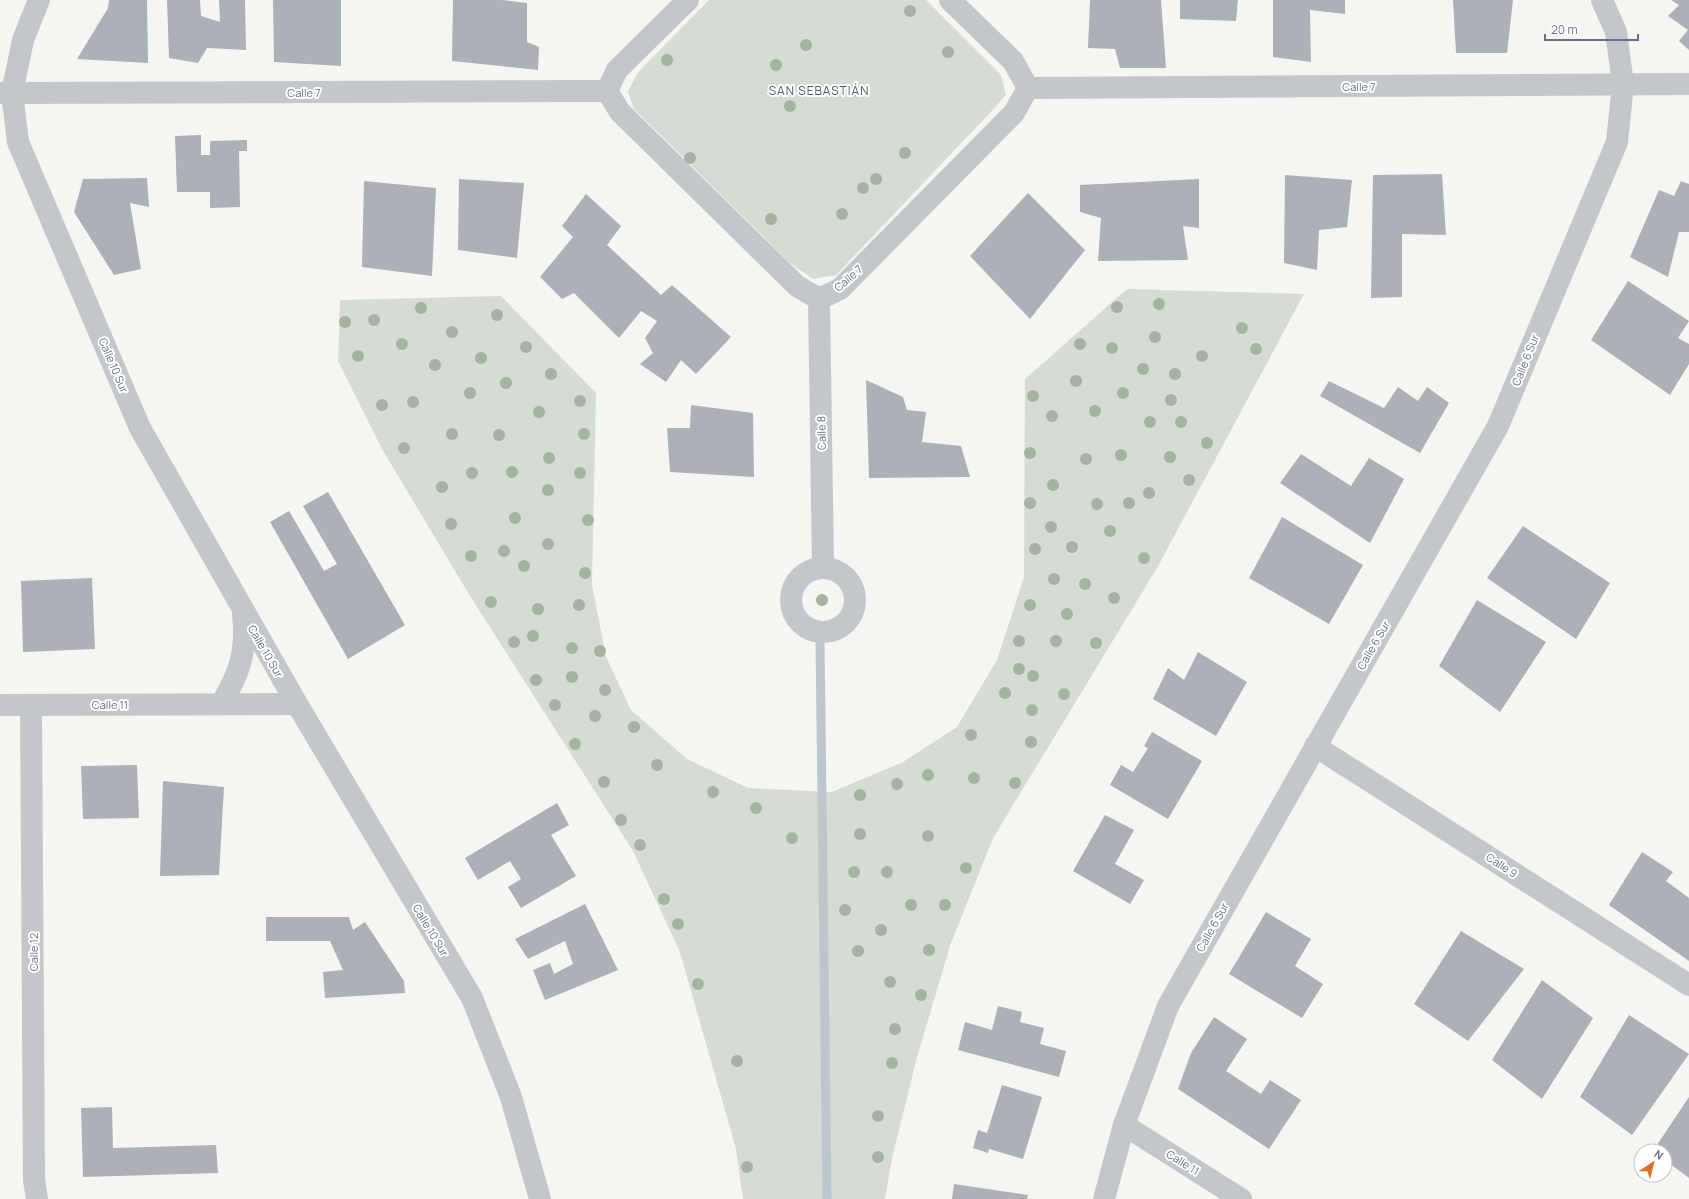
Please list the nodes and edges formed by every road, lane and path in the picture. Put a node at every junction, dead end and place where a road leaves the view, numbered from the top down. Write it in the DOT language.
graph roads {
  1 [pos="39,0"];
  2 [pos="688,0"];
  3 [pos="950,0"];
  4 [pos="1602,0"];
  5 [pos="1623,84"];
  6 [pos="1689,84"];
  7 [pos="1028,88"];
  8 [pos="607,91"];
  9 [pos="6,93"];
  10 [pos="819,299"];
  11 [pos="823,567"];
  12 [pos="242,609"];
  13 [pos="221,704"];
  14 [pos="297,704"];
  15 [pos="0,705"];
  16 [pos="32,705"];
  17 [pos="1315,746"];
  18 [pos="1689,985"];
  19 [pos="1124,1125"];
  20 [pos="37,1199"];
  21 [pos="540,1199"];
  22 [pos="1104,1199"];
  23 [pos="1241,1199"];
  1 -- 9 [label="street, Calle 10 Sur"];
  2 -- 8 [label="street"];
  3 -- 7 [label="street"];
  4 -- 5 [label="street, Calle 6 Sur"];
  5 -- 6 [label="street, Calle 7"];
  5 -- 7 [label="street, Calle 7"];
  5 -- 17 [label="street, Calle 6 Sur"];
  7 -- 10 [label="street, Calle 7"];
  8 -- 9 [label="street, Calle 7"];
  8 -- 10 [label="street"];
  9 -- 12 [label="street, Calle 10 Sur"];
  10 -- 11 [label="street, Calle 8"];
  12 -- 13 [label="street"];
  12 -- 14 [label="street, Calle 10 Sur"];
  13 -- 14 [label="street, Calle 11"];
  13 -- 16 [label="street, Calle 11"];
  14 -- 21 [label="street, Calle 10 Sur"];
  15 -- 16 [label="street, Calle 11"];
  16 -- 20 [label="street, Calle 12"];
  17 -- 18 [label="street, Calle 9"];
  17 -- 19 [label="street, Calle 6 Sur"];
  19 -- 22 [label="street, Calle 6 Sur"];
  19 -- 23 [label="street, Calle 11"];
}
